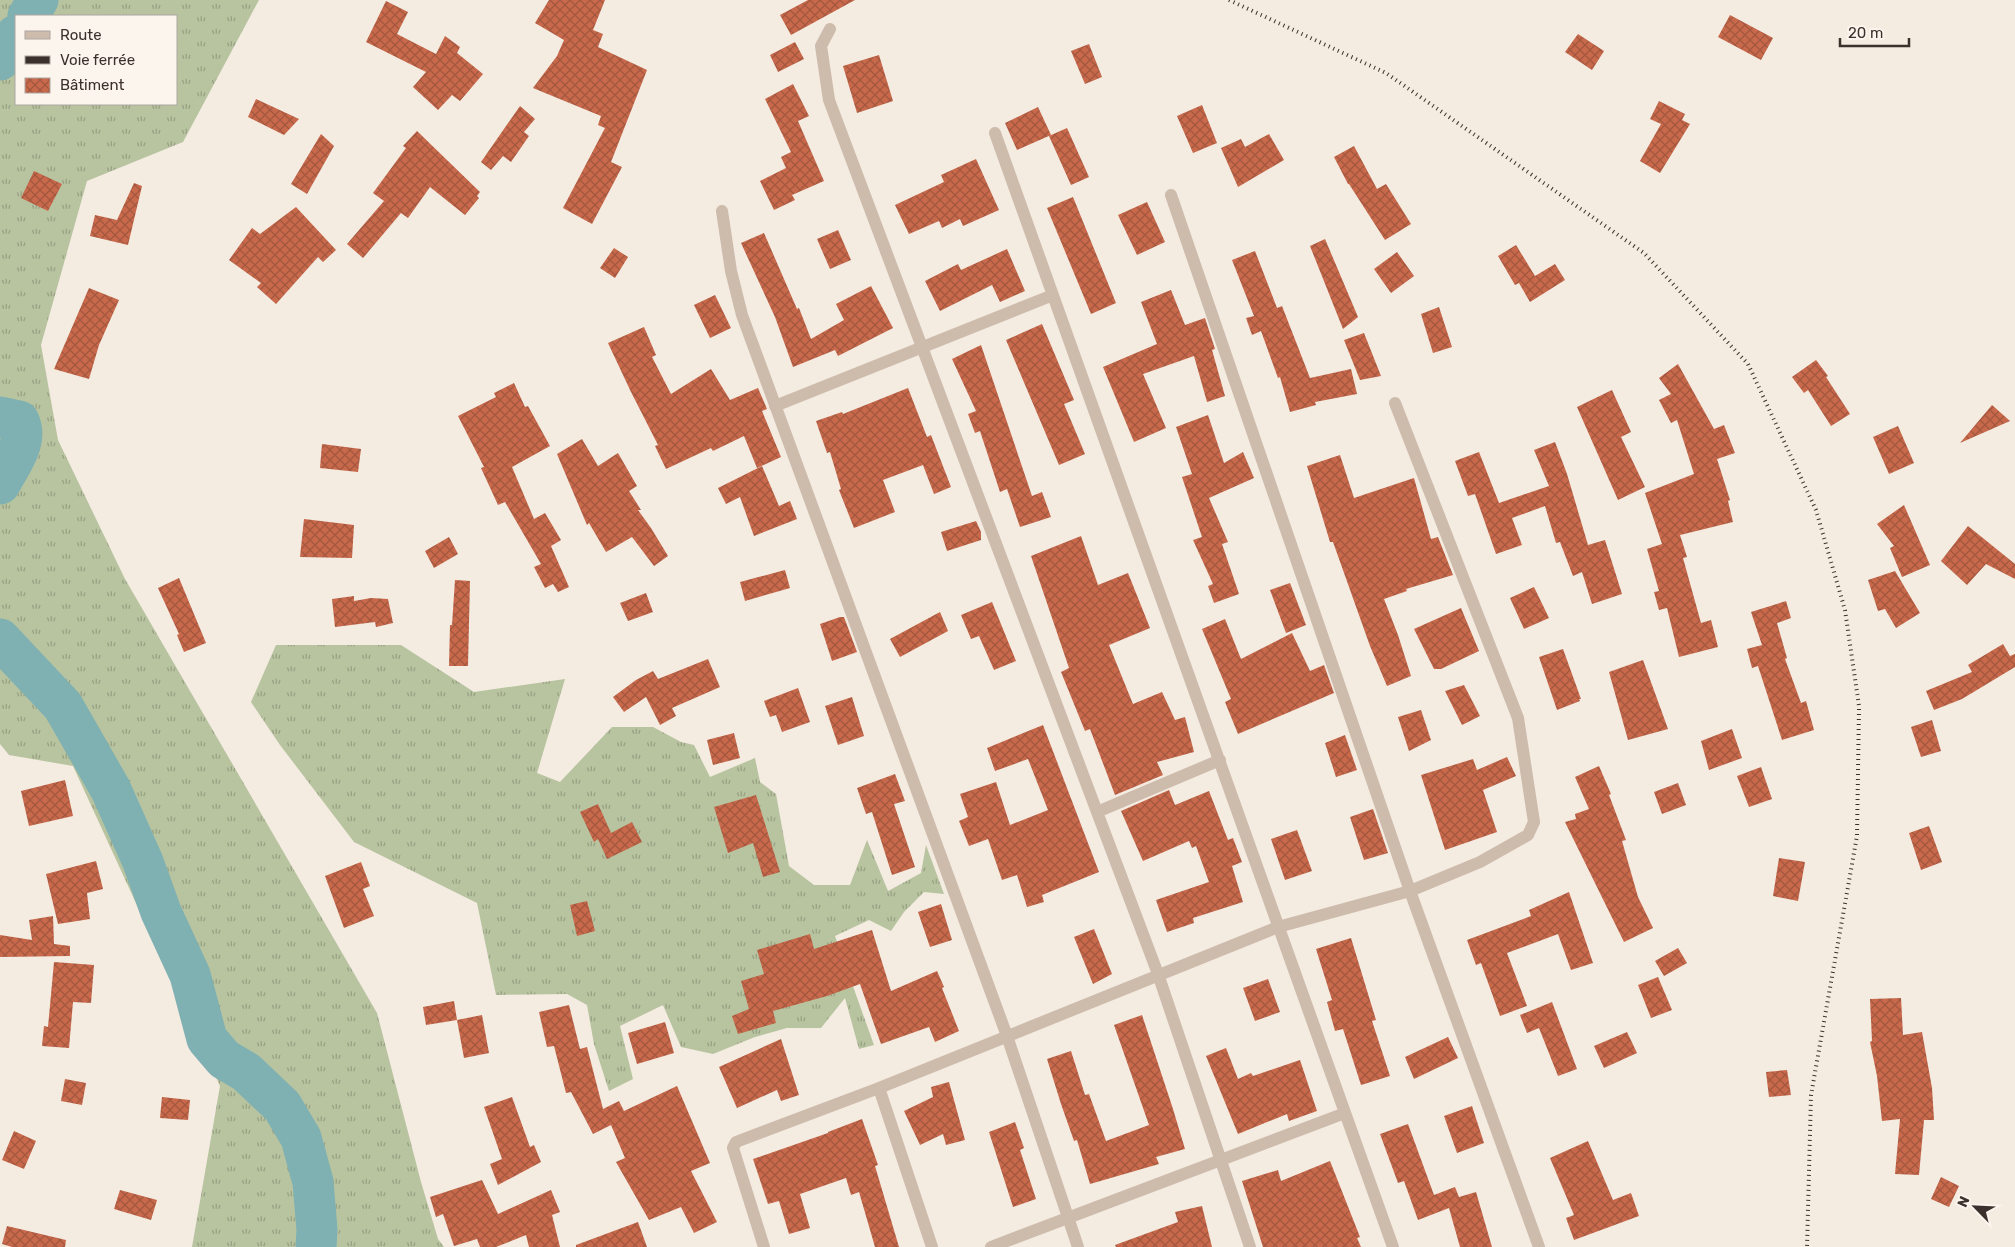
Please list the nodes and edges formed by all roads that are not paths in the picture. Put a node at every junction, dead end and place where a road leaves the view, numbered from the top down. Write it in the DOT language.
graph roads {
  1 [pos="830,29"];
  2 [pos="995,132"];
  3 [pos="1171,195"];
  4 [pos="722,211"];
  5 [pos="1053,295"];
  6 [pos="922,347"];
  7 [pos="1395,403"];
  8 [pos="775,406"];
  9 [pos="1220,760"];
  10 [pos="1097,812"];
  11 [pos="1410,891"];
  12 [pos="1278,927"];
  13 [pos="1158,974"];
  14 [pos="1007,1036"];
  15 [pos="879,1088"];
  16 [pos="1345,1113"];
  17 [pos="1220,1160"];
  18 [pos="1068,1218"];
  19 [pos="764,1247"];
  20 [pos="932,1247"];
  21 [pos="991,1247"];
  22 [pos="1078,1247"];
  23 [pos="1250,1247"];
  24 [pos="1393,1247"];
  25 [pos="1539,1247"];
  1 -- 6 [label="street"];
  2 -- 5 [label="street"];
  3 -- 11 [label="street"];
  4 -- 8 [label="street"];
  5 -- 6 [label="street"];
  5 -- 9 [label="street"];
  6 -- 8 [label="street"];
  6 -- 10 [label="street"];
  7 -- 11 [label="street"];
  8 -- 14 [label="street"];
  9 -- 10 [label="street"];
  9 -- 12 [label="street"];
  10 -- 13 [label="street"];
  11 -- 12 [label="street"];
  11 -- 25 [label="street"];
  12 -- 13 [label="street"];
  12 -- 16 [label="street"];
  13 -- 14 [label="street"];
  13 -- 17 [label="street"];
  14 -- 15 [label="street"];
  14 -- 18 [label="street"];
  15 -- 19 [label="street"];
  15 -- 20 [label="street"];
  16 -- 17 [label="street"];
  16 -- 24 [label="street"];
  17 -- 18 [label="street"];
  17 -- 23 [label="street"];
  18 -- 21 [label="street"];
  18 -- 22 [label="street"];
}
